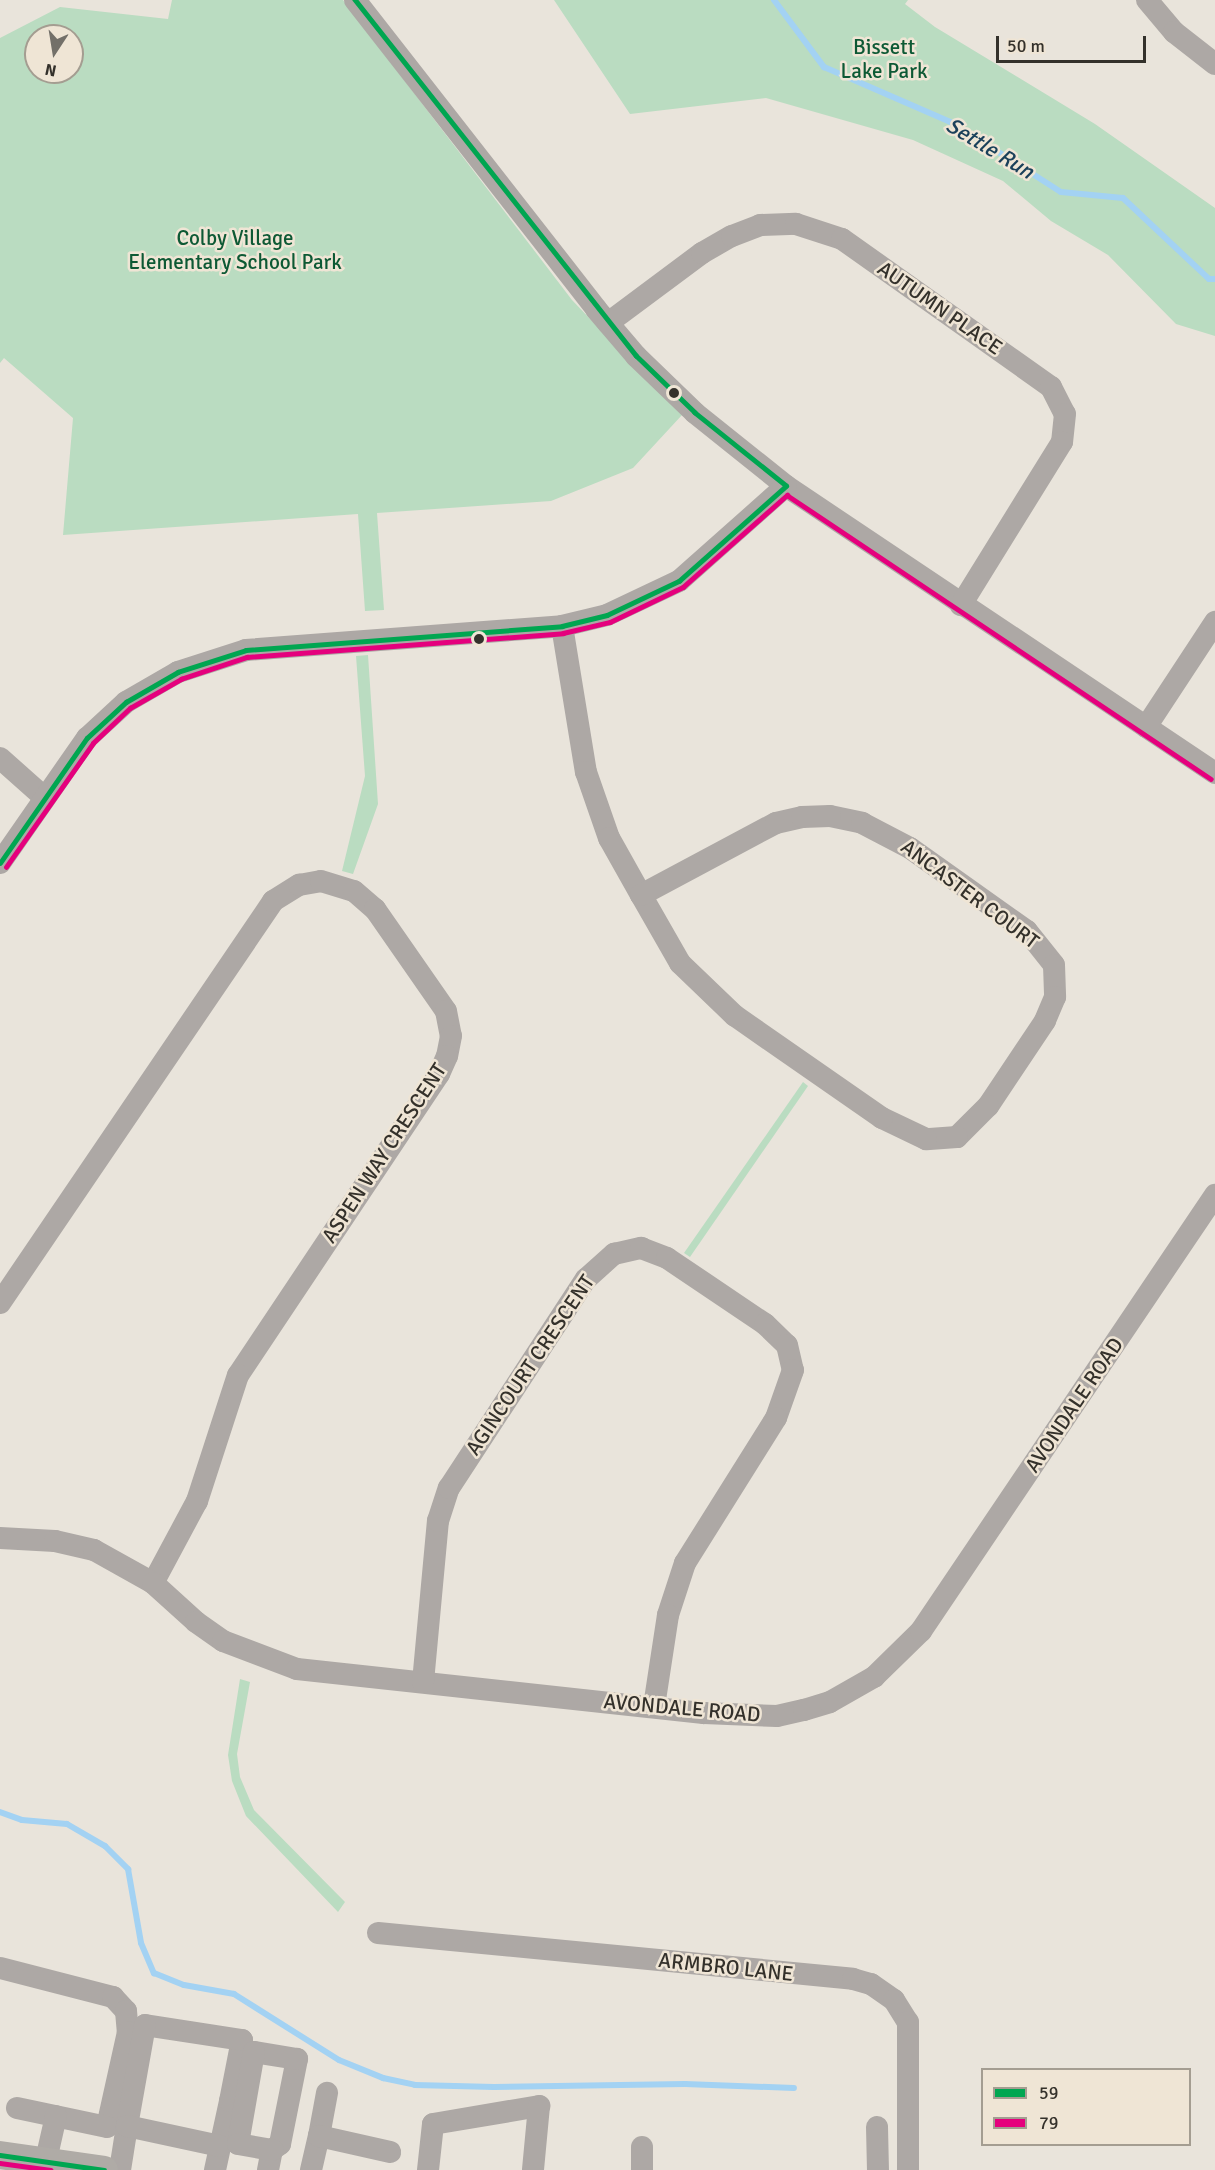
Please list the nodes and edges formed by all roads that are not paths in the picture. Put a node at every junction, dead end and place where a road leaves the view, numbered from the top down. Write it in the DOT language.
graph roads {
  1 [pos="355,0"];
  2 [pos="1147,0"];
  3 [pos="1215,64"];
  4 [pos="608,323"];
  5 [pos="786,486"];
  6 [pos="961,605"];
  7 [pos="1215,622"];
  8 [pos="562,626"];
  9 [pos="1146,727"];
  10 [pos="0,758"];
  11 [pos="1215,773"];
  12 [pos="44,797"];
  13 [pos="0,863"];
  14 [pos="641,895"];
  15 [pos="1215,1195"];
  16 [pos="0,1303"];
  17 [pos="0,1538"];
  18 [pos="153,1583"];
  19 [pos="423,1683"];
  20 [pos="654,1706"];
  21 [pos="378,1933"];
  22 [pos="0,1968"];
  23 [pos="327,2092"];
  24 [pos="17,2108"];
  25 [pos="56,2116"];
  26 [pos="127,2126"];
  27 [pos="878,2127"];
  28 [pos="319,2136"];
  29 [pos="220,2146"];
  30 [pos="642,2147"];
  31 [pos="390,2152"];
  32 [pos="0,2155"];
  33 [pos="37,2163"];
  34 [pos="104,2170"];
  35 [pos="120,2170"];
  36 [pos="215,2170"];
  37 [pos="312,2170"];
  38 [pos="428,2170"];
  39 [pos="533,2170"];
  40 [pos="642,2170"];
  41 [pos="878,2170"];
  42 [pos="908,2170"];
  1 -- 4 [label="street"];
  2 -- 3 [label="street"];
  4 -- 5 [label="street"];
  4 -- 6 [label="street, AUTUMN PLACE"];
  5 -- 6 [label="street"];
  5 -- 8 [label="street"];
  6 -- 9 [label="street"];
  7 -- 9 [label="street"];
  8 -- 12 [label="street"];
  8 -- 14 [label="street, ANCASTER COURT"];
  9 -- 11 [label="street"];
  10 -- 12 [label="street"];
  12 -- 13 [label="street"];
  14 -- 14 [label="street, ANCASTER COURT"];
  15 -- 20 [label="street, AVONDALE ROAD"];
  16 -- 18 [label="street, ASPEN WAY CRESCENT"];
  17 -- 18 [label="street, AVONDALE ROAD"];
  18 -- 19 [label="street, AVONDALE ROAD"];
  19 -- 20 [label="street, AVONDALE ROAD"];
  19 -- 20 [label="street, AGINCOURT CRESCENT"];
  21 -- 42 [label="street, ARMBRO LANE"];
  22 -- 25 [label="street"];
  23 -- 28 [label="street"];
  24 -- 25 [label="street"];
  25 -- 33 [label="street"];
  26 -- 29 [label="street"];
  26 -- 29 [label="street"];
  26 -- 35 [label="street"];
  27 -- 41 [label="street"];
  28 -- 31 [label="street"];
  28 -- 37 [label="street"];
  29 -- 36 [label="street"];
  30 -- 40 [label="street"];
  32 -- 33 [label="main road"];
  33 -- 34 [label="main road"];
  38 -- 39 [label="street"];
}
